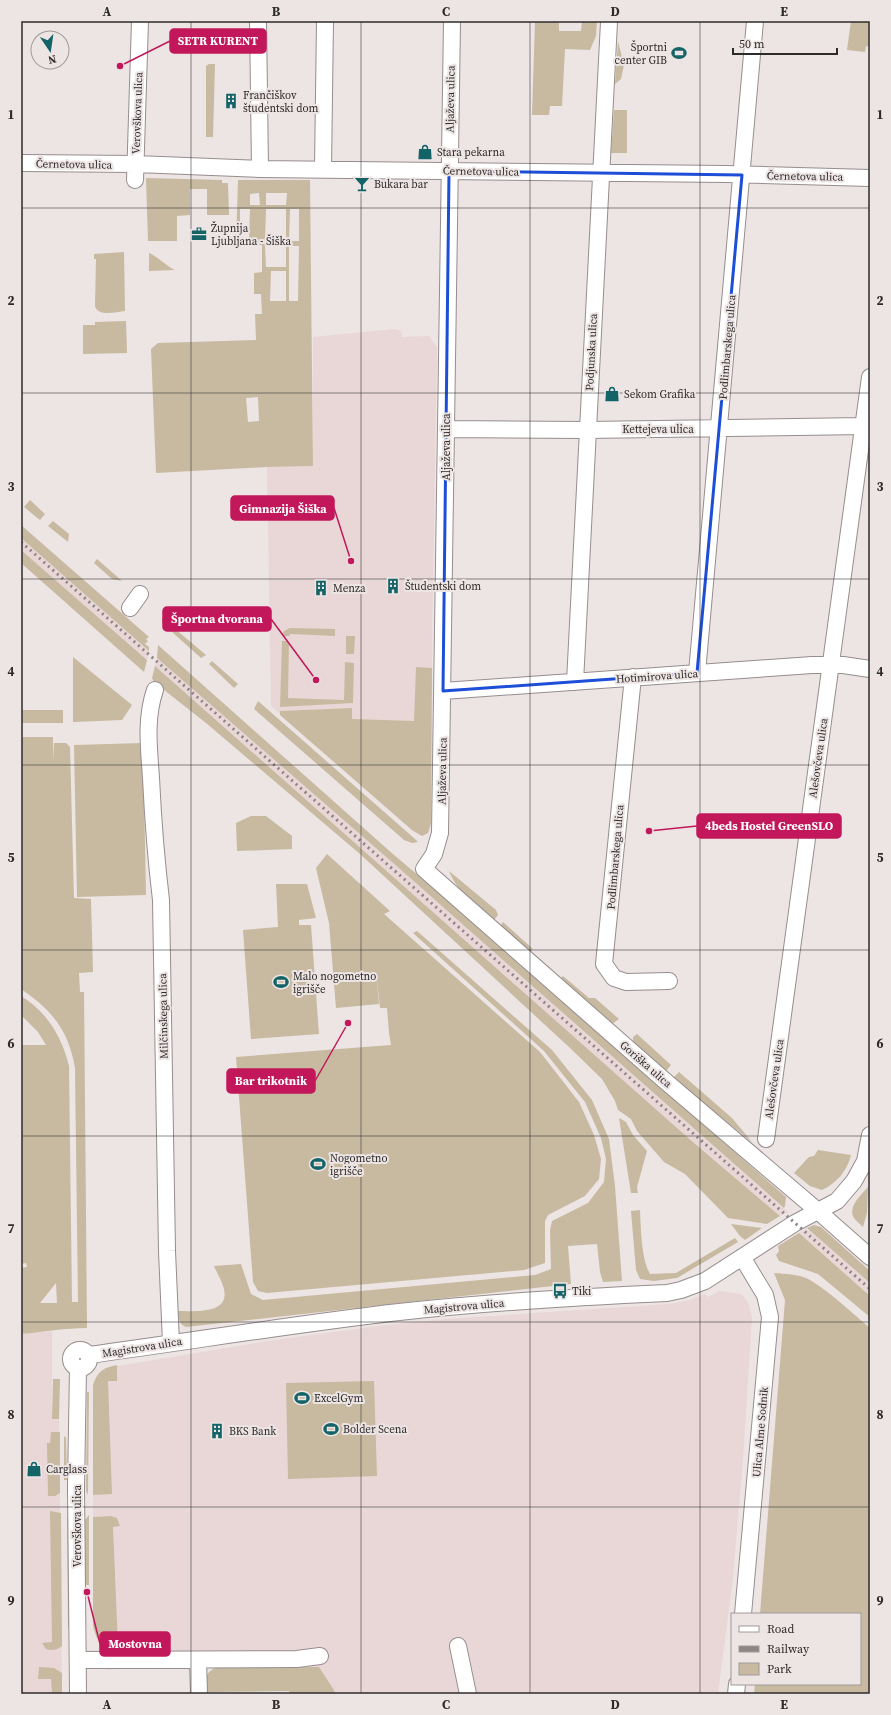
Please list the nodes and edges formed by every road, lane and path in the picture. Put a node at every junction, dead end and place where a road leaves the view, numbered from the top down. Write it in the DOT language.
graph roads {
  1 [pos="140,21"];
  2 [pos="258,21"];
  3 [pos="325,21"];
  4 [pos="452,21"];
  5 [pos="755,21"];
  6 [pos="609,22"];
  7 [pos="21,163"];
  8 [pos="260,169"];
  9 [pos="323,169"];
  10 [pos="449,171"];
  11 [pos="135,172"];
  12 [pos="602,174"];
  13 [pos="742,175"];
  14 [pos="870,178"];
  15 [pos="870,377"];
  16 [pos="866,425"];
  17 [pos="446,429"];
  18 [pos="720,429"];
  19 [pos="587,430"];
  20 [pos="140,594"];
  21 [pos="130,608"];
  22 [pos="830,665"];
  23 [pos="870,669"];
  24 [pos="697,673"];
  25 [pos="633,677"];
  26 [pos="574,682"];
  27 [pos="155,690"];
  28 [pos="443,691"];
  29 [pos="424,869"];
  30 [pos="669,981"];
  31 [pos="870,1136"];
  32 [pos="766,1139"];
  33 [pos="819,1212"];
  34 [pos="742,1257"];
  35 [pos="870,1257"];
  36 [pos="171,1343"];
  37 [pos="78,1368"];
  38 [pos="743,1613"];
  39 [pos="458,1646"];
  40 [pos="320,1656"];
  41 [pos="78,1660"];
  42 [pos="198,1660"];
  43 [pos="78,1694"];
  44 [pos="199,1694"];
  45 [pos="468,1694"];
  1 -- 11 [label="street, Verovškova ulica"];
  2 -- 8 [label="street"];
  3 -- 9 [label="street"];
  4 -- 10 [label="street, Aljaževa ulica"];
  5 -- 13 [label="street, Podlimbarskega ulica"];
  6 -- 12 [label="street, Podjunska ulica"];
  7 -- 11 [label="street, Černetova ulica"];
  8 -- 9 [label="street, Černetova ulica"];
  8 -- 11 [label="street, Černetova ulica"];
  9 -- 10 [label="street, Černetova ulica"];
  10 -- 12 [label="street, Černetova ulica"];
  10 -- 17 [label="street, Aljaževa ulica"];
  12 -- 13 [label="street, Černetova ulica"];
  12 -- 19 [label="street, Podjunska ulica"];
  13 -- 14 [label="street, Černetova ulica"];
  13 -- 18 [label="street, Podlimbarskega ulica"];
  15 -- 16 [label="street, Alešovčeva ulica"];
  16 -- 18 [label="street, Kettejeva ulica"];
  16 -- 22 [label="street, Alešovčeva ulica"];
  17 -- 19 [label="street, Kettejeva ulica"];
  17 -- 28 [label="street, Aljaževa ulica"];
  18 -- 19 [label="street, Kettejeva ulica"];
  18 -- 24 [label="street, Podlimbarskega ulica"];
  19 -- 26 [label="street, Podjunska ulica"];
  20 -- 21 [label="street"];
  22 -- 23 [label="street, Hotimirova ulica"];
  22 -- 24 [label="street, Hotimirova ulica"];
  22 -- 32 [label="street, Alešovčeva ulica"];
  24 -- 25 [label="street, Hotimirova ulica"];
  25 -- 26 [label="street, Hotimirova ulica"];
  25 -- 30 [label="street, Podlimbarskega ulica"];
  26 -- 28 [label="street, Hotimirova ulica"];
  27 -- 36 [label="street, Milčinskega ulica"];
  28 -- 29 [label="street, Aljaževa ulica"];
  29 -- 33 [label="street, Goriška ulica"];
  31 -- 33 [label="street, Magistrova ulica"];
  33 -- 34 [label="street, Magistrova ulica"];
  33 -- 35 [label="street, Goriška ulica"];
  34 -- 36 [label="street, Magistrova ulica"];
  34 -- 38 [label="street, Ulica Alme Sodnik"];
  36 -- 37 [label="street, Magistrova ulica"];
  37 -- 41 [label="street, Verovškova ulica"];
  39 -- 45 [label="street"];
  40 -- 42 [label="street"];
  41 -- 42 [label="street"];
  41 -- 43 [label="street, Verovškova ulica"];
  42 -- 44 [label="street"];
}
